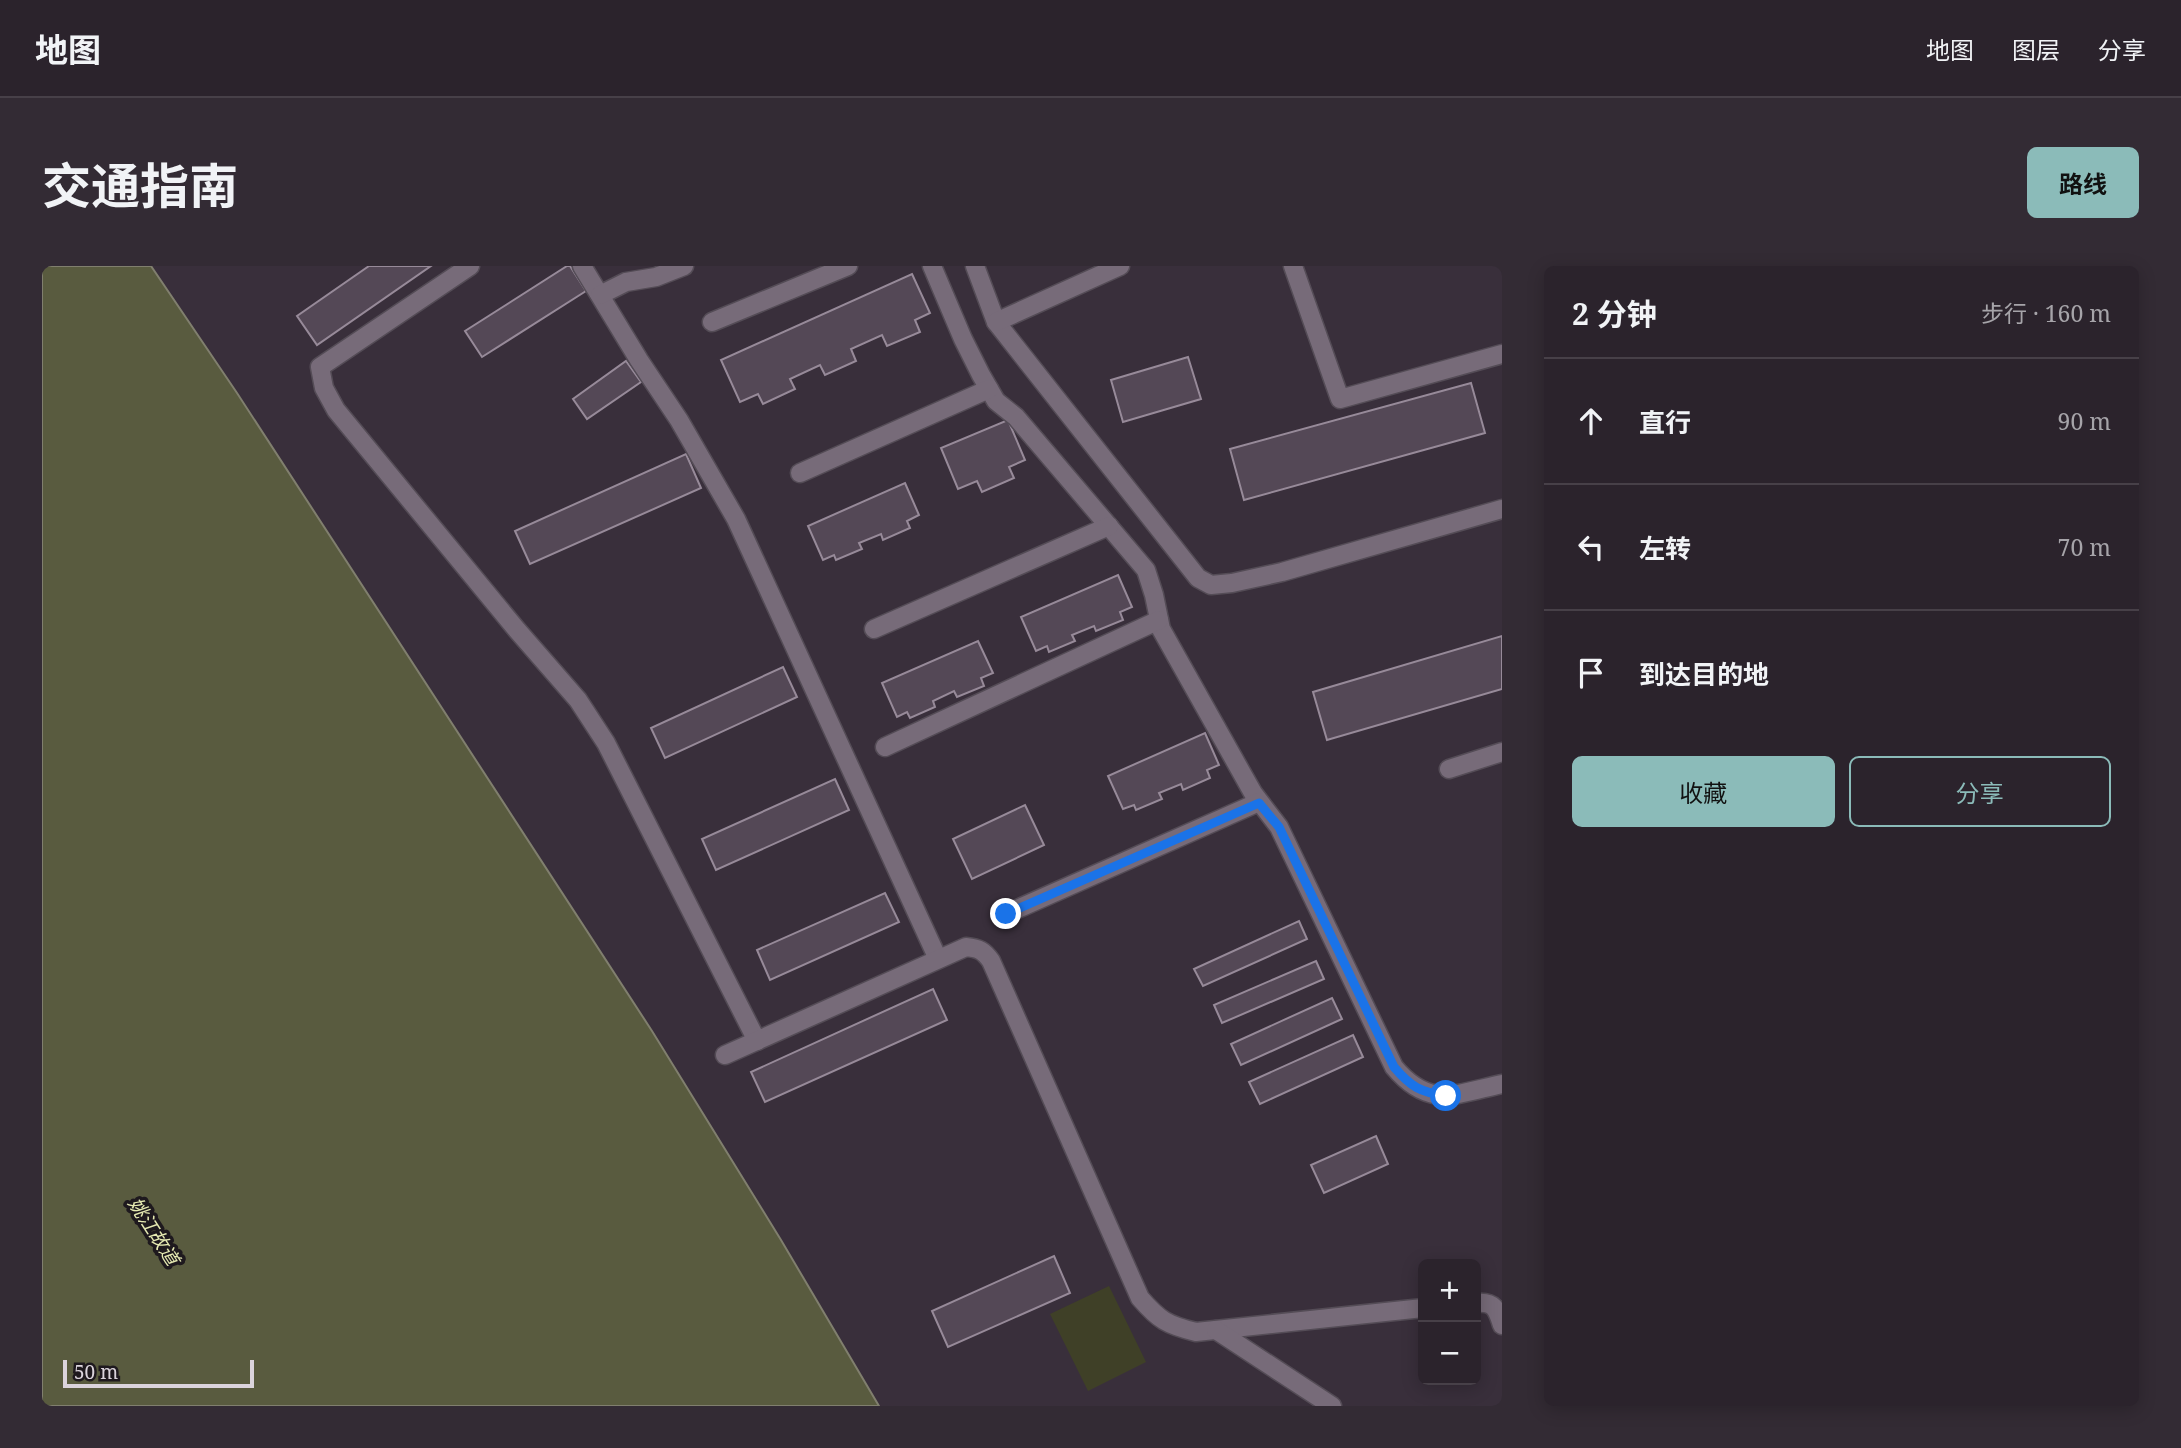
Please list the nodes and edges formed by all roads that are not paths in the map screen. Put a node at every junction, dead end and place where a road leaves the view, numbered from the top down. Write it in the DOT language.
graph roads {
  1 [pos="470,266"];
  2 [pos="582,266"];
  3 [pos="684,266"];
  4 [pos="848,266"];
  5 [pos="932,266"];
  6 [pos="975,266"];
  7 [pos="1119,266"];
  8 [pos="1293,266"];
  9 [pos="600,295"];
  10 [pos="712,322"];
  11 [pos="996,323"];
  12 [pos="1502,354"];
  13 [pos="989,389"];
  14 [pos="800,473"];
  15 [pos="1502,509"];
  16 [pos="1109,526"];
  17 [pos="1159,620"];
  18 [pos="874,629"];
  19 [pos="885,747"];
  20 [pos="1502,752"];
  21 [pos="1449,769"];
  22 [pos="1259,803"];
  23 [pos="1006,914"];
  24 [pos="938,959"];
  25 [pos="757,1041"];
  26 [pos="725,1055"];
  27 [pos="1502,1084"];
  28 [pos="1481,1303"];
  29 [pos="1418,1309"];
  30 [pos="1502,1325"];
  31 [pos="1216,1330"];
  32 [pos="1332,1406"];
  1 -- 25 [label="street"];
  2 -- 9 [label="street"];
  3 -- 9 [label="street"];
  4 -- 10 [label="street"];
  5 -- 13 [label="street"];
  6 -- 11 [label="street"];
  7 -- 11 [label="street"];
  8 -- 12 [label="street"];
  9 -- 24 [label="street"];
  11 -- 15 [label="street"];
  13 -- 14 [label="street"];
  13 -- 16 [label="street"];
  16 -- 17 [label="street"];
  16 -- 18 [label="street"];
  17 -- 19 [label="street"];
  17 -- 22 [label="street"];
  20 -- 21 [label="street"];
  22 -- 23 [label="street"];
  22 -- 27 [label="street"];
  24 -- 25 [label="street"];
  24 -- 31 [label="street"];
  25 -- 26 [label="street"];
  28 -- 30 [label="street"];
  29 -- 31 [label="street"];
  31 -- 32 [label="street"];
}
